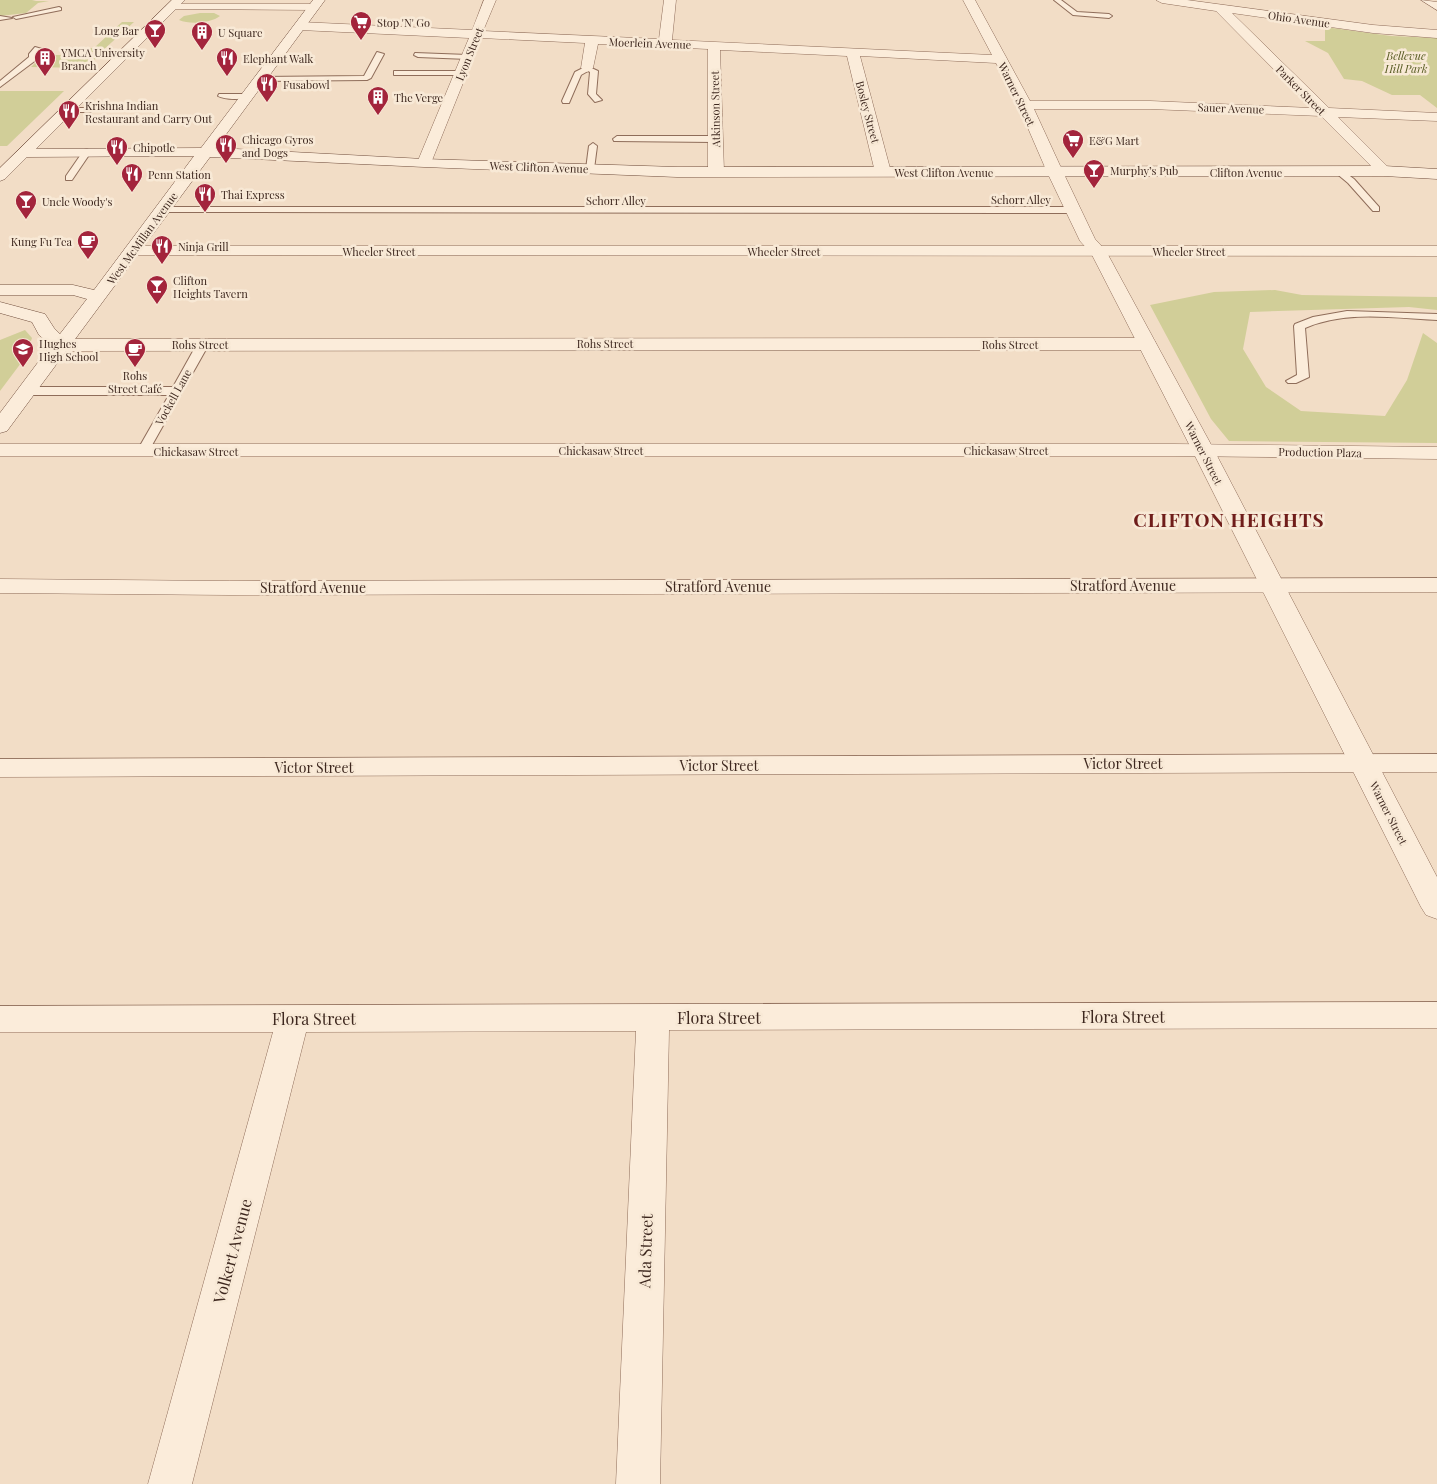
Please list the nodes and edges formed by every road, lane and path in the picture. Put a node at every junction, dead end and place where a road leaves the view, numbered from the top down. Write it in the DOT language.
graph roads {
  1 [pos="490,0"];
  2 [pos="670,0"];
  3 [pos="969,0"];
  4 [pos="1057,0"];
  5 [pos="1169,0"];
  6 [pos="1271,0"];
  7 [pos="1427,0"];
  8 [pos="317,3"];
  9 [pos="175,4"];
  10 [pos="1220,8"];
  11 [pos="1437,8"];
  12 [pos="59,10"];
  13 [pos="1109,16"];
  14 [pos="0,18"];
  15 [pos="1290,18"];
  16 [pos="300,26"];
  17 [pos="477,34"];
  18 [pos="1437,34"];
  19 [pos="592,41"];
  20 [pos="665,43"];
  21 [pos="714,46"];
  22 [pos="38,49"];
  23 [pos="852,53"];
  24 [pos="380,54"];
  25 [pos="418,55"];
  26 [pos="1001,59"];
  27 [pos="401,65"];
  28 [pos="465,66"];
  29 [pos="587,68"];
  30 [pos="397,73"];
  31 [pos="260,79"];
  32 [pos="0,85"];
  33 [pos="222,96"];
  34 [pos="247,96"];
  35 [pos="598,100"];
  36 [pos="566,101"];
  37 [pos="1025,104"];
  38 [pos="68,110"];
  39 [pos="90,110"];
  40 [pos="1324,112"];
  41 [pos="1437,117"];
  42 [pos="714,138"];
  43 [pos="617,140"];
  44 [pos="593,146"];
  45 [pos="87,152"];
  46 [pos="206,152"];
  47 [pos="23,153"];
  48 [pos="424,163"];
  49 [pos="590,169"];
  50 [pos="1339,171"];
  51 [pos="1384,171"];
  52 [pos="716,172"];
  53 [pos="884,172"];
  54 [pos="1055,172"];
  55 [pos="1437,174"];
  56 [pos="0,176"];
  57 [pos="69,178"];
  58 [pos="1376,208"];
  59 [pos="161,210"];
  60 [pos="1072,210"];
  61 [pos="132,251"];
  62 [pos="1098,251"];
  63 [pos="1437,251"];
  64 [pos="0,290"];
  65 [pos="98,296"];
  66 [pos="0,306"];
  67 [pos="1437,317"];
  68 [pos="203,344"];
  69 [pos="1147,344"];
  70 [pos="62,345"];
  71 [pos="1292,381"];
  72 [pos="28,391"];
  73 [pos="175,391"];
  74 [pos="0,427"];
  75 [pos="0,450"];
  76 [pos="1203,450"];
  77 [pos="143,451"];
  78 [pos="1437,453"];
  79 [pos="1272,585"];
  80 [pos="1437,585"];
  81 [pos="0,586"];
  82 [pos="1363,762"];
  83 [pos="1437,763"];
  84 [pos="0,768"];
  85 [pos="1437,907"];
  86 [pos="1437,1015"];
  87 [pos="292,1018"];
  88 [pos="653,1018"];
  89 [pos="0,1019"];
  90 [pos="170,1484"];
  91 [pos="638,1484"];
  1 -- 17 [label="street, Lyon Street"];
  2 -- 20 [label="street"];
  3 -- 26 [label="street, Warner Street"];
  4 -- 13 [label="lane"];
  5 -- 10 [label="street, Ohio Avenue"];
  6 -- 15 [label="street"];
  7 -- 11 [label="street"];
  8 -- 9 [label="street"];
  8 -- 16 [label="street, West McMillan Avenue"];
  9 -- 38 [label="street"];
  10 -- 15 [label="street, Ohio Avenue"];
  10 -- 40 [label="street, Parker Street"];
  12 -- 14 [label="lane"];
  15 -- 18 [label="street, Ohio Avenue"];
  16 -- 17 [label="street, Moerlein Avenue"];
  16 -- 31 [label="street, West McMillan Avenue"];
  17 -- 19 [label="street, Moerlein Avenue"];
  17 -- 28 [label="street, Lyon Street"];
  19 -- 20 [label="street, Moerlein Avenue"];
  19 -- 29 [label="street"];
  20 -- 21 [label="street, Moerlein Avenue"];
  21 -- 23 [label="street, Moerlein Avenue"];
  21 -- 42 [label="street, Atkinson Street"];
  22 -- 32 [label="lane"];
  23 -- 26 [label="street, Moerlein Avenue"];
  23 -- 53 [label="street, Bosley Street"];
  24 -- 31 [label="lane"];
  25 -- 28 [label="lane"];
  26 -- 37 [label="street, Warner Street"];
  27 -- 28 [label="lane"];
  28 -- 30 [label="lane"];
  28 -- 48 [label="street, Lyon Street"];
  29 -- 35 [label="lane"];
  29 -- 36 [label="lane"];
  31 -- 34 [label="street, West McMillan Avenue"];
  33 -- 34 [label="lane"];
  34 -- 46 [label="street, West McMillan Avenue"];
  37 -- 40 [label="street, Sauer Avenue"];
  37 -- 54 [label="street, Warner Street"];
  38 -- 39 [label="lane"];
  38 -- 47 [label="street"];
  40 -- 41 [label="street, Sauer Avenue"];
  40 -- 51 [label="street, Parker Street"];
  42 -- 43 [label="lane"];
  42 -- 52 [label="street, Atkinson Street"];
  44 -- 49 [label="lane"];
  45 -- 46 [label="street, West Clifton Avenue"];
  45 -- 47 [label="street, West Clifton Avenue"];
  45 -- 57 [label="lane"];
  46 -- 48 [label="street, West Clifton Avenue"];
  46 -- 59 [label="street, West McMillan Avenue"];
  47 -- 56 [label="street"];
  48 -- 49 [label="street, West Clifton Avenue"];
  49 -- 52 [label="street, West Clifton Avenue"];
  50 -- 51 [label="street, Clifton Avenue"];
  50 -- 54 [label="street, Clifton Avenue"];
  50 -- 58 [label="lane"];
  51 -- 55 [label="street, Clifton Avenue"];
  52 -- 53 [label="street, West Clifton Avenue"];
  53 -- 54 [label="street, West Clifton Avenue"];
  54 -- 60 [label="street, Warner Street"];
  59 -- 60 [label="lane, Schorr Alley"];
  59 -- 61 [label="street, West McMillan Avenue"];
  60 -- 62 [label="street, Warner Street"];
  61 -- 62 [label="street, Wheeler Street"];
  61 -- 65 [label="street, West McMillan Avenue"];
  62 -- 63 [label="street, Wheeler Street"];
  62 -- 69 [label="street, Warner Street"];
  64 -- 65 [label="street"];
  65 -- 66 [label="street"];
  65 -- 70 [label="street, West McMillan Avenue"];
  66 -- 70 [label="street"];
  67 -- 71 [label="lane"];
  68 -- 69 [label="street, Rohs Street"];
  68 -- 70 [label="street, Rohs Street"];
  68 -- 73 [label="lane, Vockell Lane"];
  69 -- 76 [label="street, Warner Street"];
  70 -- 72 [label="street, West McMillan Avenue"];
  72 -- 73 [label="lane"];
  72 -- 74 [label="street, West McMillan Avenue"];
  73 -- 77 [label="lane, Vockell Lane"];
  75 -- 77 [label="street, Chickasaw Street"];
  76 -- 77 [label="street, Chickasaw Street"];
  76 -- 78 [label="street, Production Plaza"];
  76 -- 79 [label="street, Warner Street"];
  79 -- 80 [label="street, Stratford Avenue"];
  79 -- 81 [label="street, Stratford Avenue"];
  79 -- 82 [label="street, Warner Street"];
  82 -- 83 [label="street, Victor Street"];
  82 -- 84 [label="street, Victor Street"];
  82 -- 85 [label="street, Warner Street"];
  86 -- 88 [label="street, Flora Street"];
  87 -- 88 [label="street, Flora Street"];
  87 -- 89 [label="street, Flora Street"];
  87 -- 90 [label="street, Volkert Avenue"];
  88 -- 91 [label="street, Ada Street"];
}
